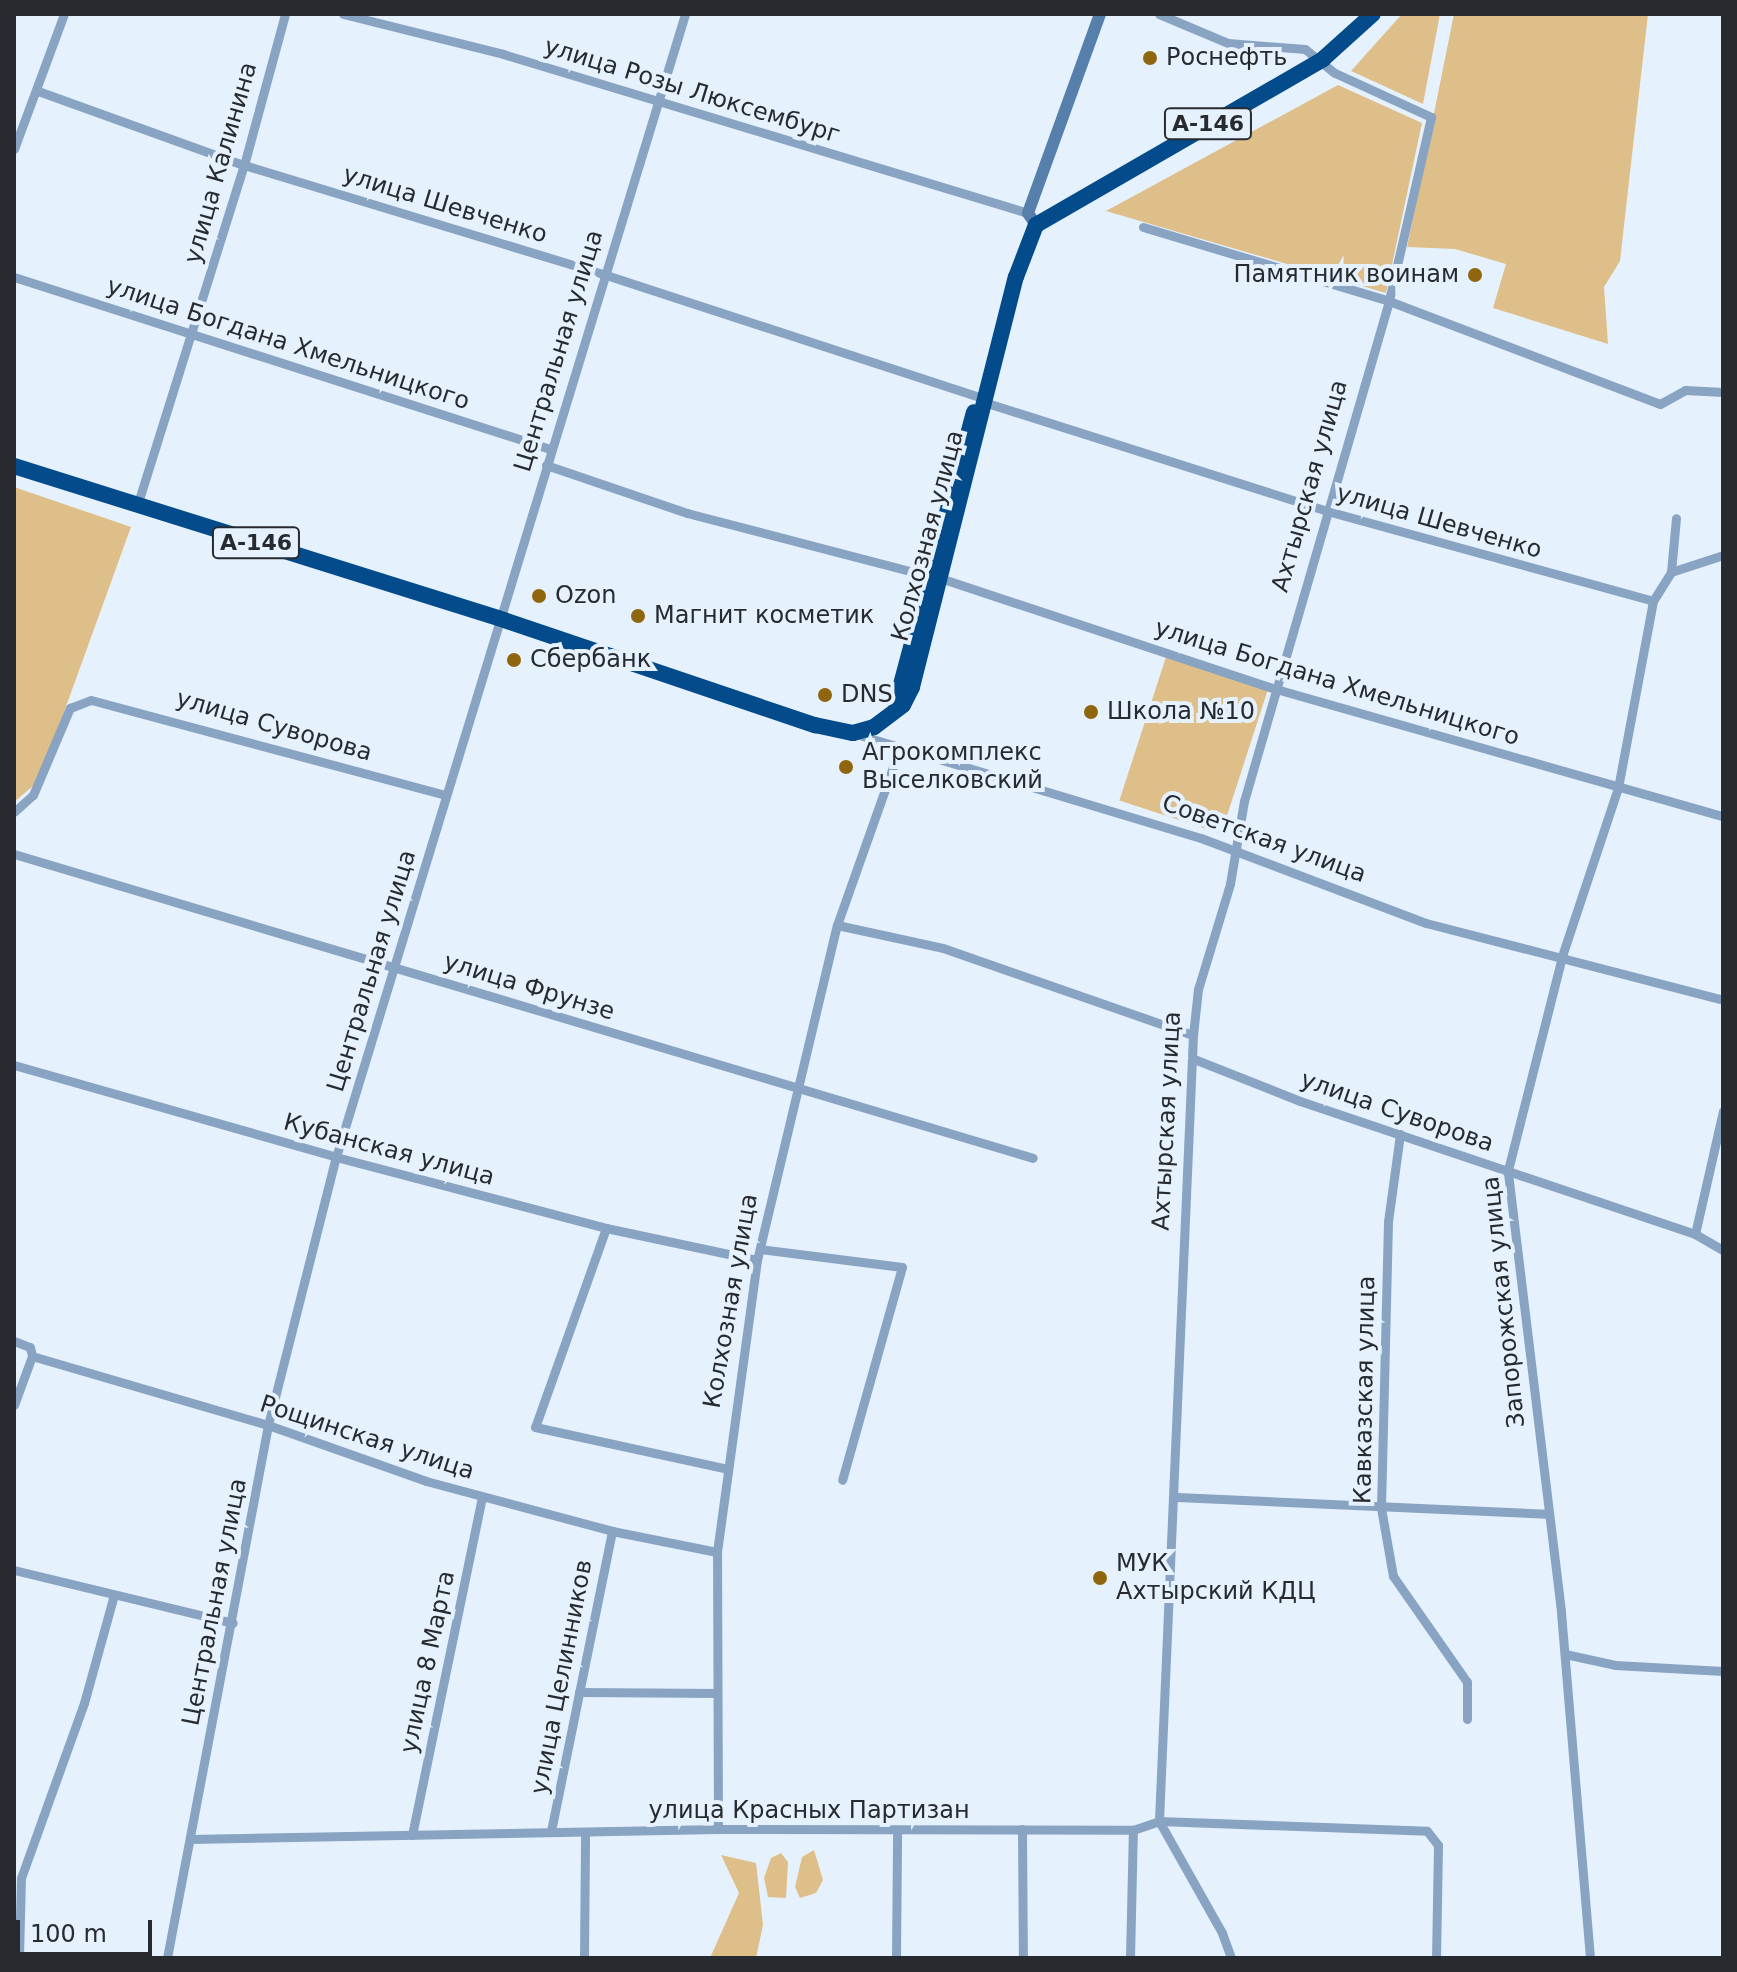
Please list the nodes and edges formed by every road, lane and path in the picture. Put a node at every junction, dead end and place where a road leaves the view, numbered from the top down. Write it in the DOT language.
graph roads {
  1 [pos="64,14"];
  2 [pos="285,14"];
  3 [pos="343,14"];
  4 [pos="685,14"];
  5 [pos="1100,14"];
  6 [pos="1159,14"];
  7 [pos="1373,14"];
  8 [pos="1323,59"];
  9 [pos="38,91"];
  10 [pos="656,103"];
  11 [pos="14,149"];
  12 [pos="244,165"];
  13 [pos="1032,219"];
  14 [pos="1143,227"];
  15 [pos="603,274"];
  16 [pos="14,277"];
  17 [pos="1389,301"];
  18 [pos="191,335"];
  19 [pos="1723,392"];
  20 [pos="983,400"];
  21 [pos="550,449"];
  22 [pos="546,465"];
  23 [pos="14,466"];
  24 [pos="137,506"];
  25 [pos="1327,511"];
  26 [pos="1676,518"];
  27 [pos="1723,555"];
  28 [pos="1671,572"];
  29 [pos="936,578"];
  30 [pos="1653,601"];
  31 [pos="498,618"];
  32 [pos="1276,689"];
  33 [pos="853,733"];
  34 [pos="899,750"];
  35 [pos="1618,788"];
  36 [pos="445,795"];
  37 [pos="14,812"];
  38 [pos="1723,816"];
  39 [pos="1234,849"];
  40 [pos="14,854"];
  41 [pos="837,925"];
  42 [pos="1562,956"];
  43 [pos="397,966"];
  44 [pos="1723,1000"];
  45 [pos="1193,1035"];
  46 [pos="1194,1059"];
  47 [pos="14,1065"];
  48 [pos="799,1091"];
  49 [pos="1723,1111"];
  50 [pos="1400,1134"];
  51 [pos="336,1157"];
  52 [pos="1033,1158"];
  53 [pos="1508,1170"];
  54 [pos="606,1228"];
  55 [pos="1695,1234"];
  56 [pos="760,1249"];
  57 [pos="1723,1250"];
  58 [pos="757,1260"];
  59 [pos="14,1341"];
  60 [pos="32,1356"];
  61 [pos="14,1405"];
  62 [pos="268,1425"];
  63 [pos="727,1469"];
  64 [pos="842,1480"];
  65 [pos="482,1497"];
  66 [pos="1177,1497"];
  67 [pos="1381,1508"];
  68 [pos="1546,1514"];
  69 [pos="612,1531"];
  70 [pos="717,1552"];
  71 [pos="14,1570"];
  72 [pos="114,1595"];
  73 [pos="233,1623"];
  74 [pos="1565,1654"];
  75 [pos="1723,1671"];
  76 [pos="579,1692"];
  77 [pos="717,1693"];
  78 [pos="1467,1719"];
  79 [pos="1159,1821"];
  80 [pos="718,1829"];
  81 [pos="1022,1829"];
  82 [pos="1133,1830"];
  83 [pos="551,1831"];
  84 [pos="585,1832"];
  85 [pos="897,1832"];
  86 [pos="412,1835"];
  87 [pos="190,1839"];
  88 [pos="19,1958"];
  89 [pos="167,1958"];
  90 [pos="584,1958"];
  91 [pos="896,1958"];
  92 [pos="1023,1958"];
  93 [pos="1130,1958"];
  94 [pos="1231,1958"];
  95 [pos="1436,1958"];
  96 [pos="1590,1958"];
  1 -- 9 [label="street"];
  2 -- 12 [label="street, улица Калинина"];
  3 -- 10 [label="street, улица Розы Люксембург"];
  4 -- 10 [label="street, Центральная улица"];
  5 -- 13 [label="street, Колхозная улица"];
  6 -- 8 [label="street"];
  7 -- 8 [label="highway, А-146"];
  8 -- 13 [label="highway, А-146"];
  8 -- 17 [label="street, Ахтырская улица"];
  9 -- 11 [label="street"];
  9 -- 12 [label="street, улица Шевченко"];
  10 -- 13 [label="street, улица Розы Люксембург"];
  10 -- 15 [label="street, Центральная улица"];
  12 -- 15 [label="street, улица Шевченко"];
  12 -- 18 [label="street, улица Калинина"];
  13 -- 20 [label="highway, Колхозная улица"];
  14 -- 17 [label="street"];
  15 -- 20 [label="street, улица Шевченко"];
  15 -- 21 [label="street, Центральная улица"];
  16 -- 18 [label="street, улица Богдана Хмельницкого"];
  17 -- 19 [label="street"];
  17 -- 25 [label="street, Ахтырская улица"];
  18 -- 21 [label="street, улица Богдана Хмельницкого"];
  18 -- 24 [label="street, улица Калинина"];
  20 -- 25 [label="street, улица Шевченко"];
  20 -- 29 [label="highway, Колхозная улица"];
  21 -- 22 [label="street, Центральная улица"];
  22 -- 29 [label="street, улица Богдана Хмельницкого"];
  22 -- 31 [label="street, Центральная улица"];
  23 -- 24 [label="highway, Советская улица / А-146"];
  24 -- 31 [label="highway, Советская улица / А-146"];
  25 -- 30 [label="street, улица Шевченко"];
  25 -- 32 [label="street, Ахтырская улица"];
  26 -- 28 [label="street, Запорожская улица"];
  27 -- 28 [label="street"];
  28 -- 30 [label="street, Запорожская улица"];
  29 -- 32 [label="street, улица Богдана Хмельницкого"];
  29 -- 33 [label="highway, Колхозная улица"];
  30 -- 35 [label="street, Запорожская улица"];
  31 -- 33 [label="highway, Советская улица / А-146"];
  31 -- 36 [label="street, Центральная улица"];
  32 -- 35 [label="street, улица Богдана Хмельницкого"];
  32 -- 39 [label="street, Ахтырская улица"];
  33 -- 34 [label="street, Советская улица"];
  34 -- 39 [label="street, Советская улица"];
  34 -- 41 [label="street, Колхозная улица"];
  35 -- 38 [label="street, улица Богдана Хмельницкого"];
  35 -- 42 [label="street, Запорожская улица"];
  36 -- 37 [label="street, улица Суворова"];
  36 -- 43 [label="street, Центральная улица"];
  39 -- 42 [label="street, Советская улица"];
  39 -- 45 [label="street, Ахтырская улица"];
  40 -- 43 [label="street, улица Фрунзе"];
  41 -- 45 [label="street"];
  41 -- 48 [label="street, Колхозная улица"];
  42 -- 44 [label="street, Советская улица"];
  42 -- 53 [label="street, Запорожская улица"];
  43 -- 48 [label="street, улица Фрунзе"];
  43 -- 51 [label="street, Центральная улица"];
  45 -- 46 [label="street, Ахтырская улица"];
  46 -- 50 [label="street, улица Суворова"];
  46 -- 66 [label="street, Ахтырская улица"];
  47 -- 51 [label="street, Кубанская улица"];
  48 -- 52 [label="street, улица Фрунзе"];
  48 -- 56 [label="street, Колхозная улица"];
  49 -- 55 [label="street"];
  50 -- 53 [label="street, улица Суворова"];
  50 -- 67 [label="street, Кавказская улица"];
  51 -- 54 [label="street, Кубанская улица"];
  51 -- 62 [label="street, Центральная улица"];
  53 -- 55 [label="street, улица Суворова"];
  53 -- 68 [label="street, Запорожская улица"];
  54 -- 58 [label="street, Кубанская улица"];
  54 -- 63 [label="street"];
  55 -- 57 [label="street, улица Суворова"];
  56 -- 58 [label="street, Колхозная улица"];
  56 -- 64 [label="street"];
  58 -- 63 [label="street, Колхозная улица"];
  59 -- 60 [label="street, Рощинская улица"];
  60 -- 61 [label="street"];
  60 -- 62 [label="street, Рощинская улица"];
  62 -- 65 [label="street, Рощинская улица"];
  62 -- 73 [label="street, Центральная улица"];
  63 -- 70 [label="street, Колхозная улица"];
  65 -- 69 [label="street, Рощинская улица"];
  65 -- 86 [label="street, улица 8 Марта"];
  66 -- 67 [label="street"];
  66 -- 79 [label="street, Ахтырская улица"];
  67 -- 68 [label="street"];
  67 -- 78 [label="street, Кавказская улица"];
  68 -- 74 [label="street, Запорожская улица"];
  69 -- 70 [label="street, Рощинская улица"];
  69 -- 76 [label="street, улица Целинников"];
  70 -- 77 [label="street, Колхозная улица"];
  71 -- 72 [label="street"];
  72 -- 73 [label="street"];
  72 -- 88 [label="street"];
  73 -- 87 [label="street, Центральная улица"];
  74 -- 75 [label="street"];
  74 -- 96 [label="street, Запорожская улица"];
  76 -- 77 [label="street"];
  76 -- 83 [label="street, улица Целинников"];
  77 -- 80 [label="street, Колхозная улица"];
  79 -- 82 [label="street, улица Красных Партизан"];
  79 -- 94 [label="street"];
  79 -- 95 [label="street, улица Красных Партизан"];
  80 -- 84 [label="street, улица Красных Партизан"];
  80 -- 85 [label="street, улица Красных Партизан"];
  81 -- 82 [label="street, улица Красных Партизан"];
  81 -- 85 [label="street, улица Красных Партизан"];
  81 -- 92 [label="street"];
  82 -- 93 [label="street"];
  83 -- 84 [label="street, улица Красных Партизан"];
  83 -- 86 [label="street, улица Красных Партизан"];
  84 -- 90 [label="street"];
  85 -- 91 [label="street"];
  86 -- 87 [label="street, улица Красных Партизан"];
  87 -- 89 [label="street, Центральная улица"];
}
